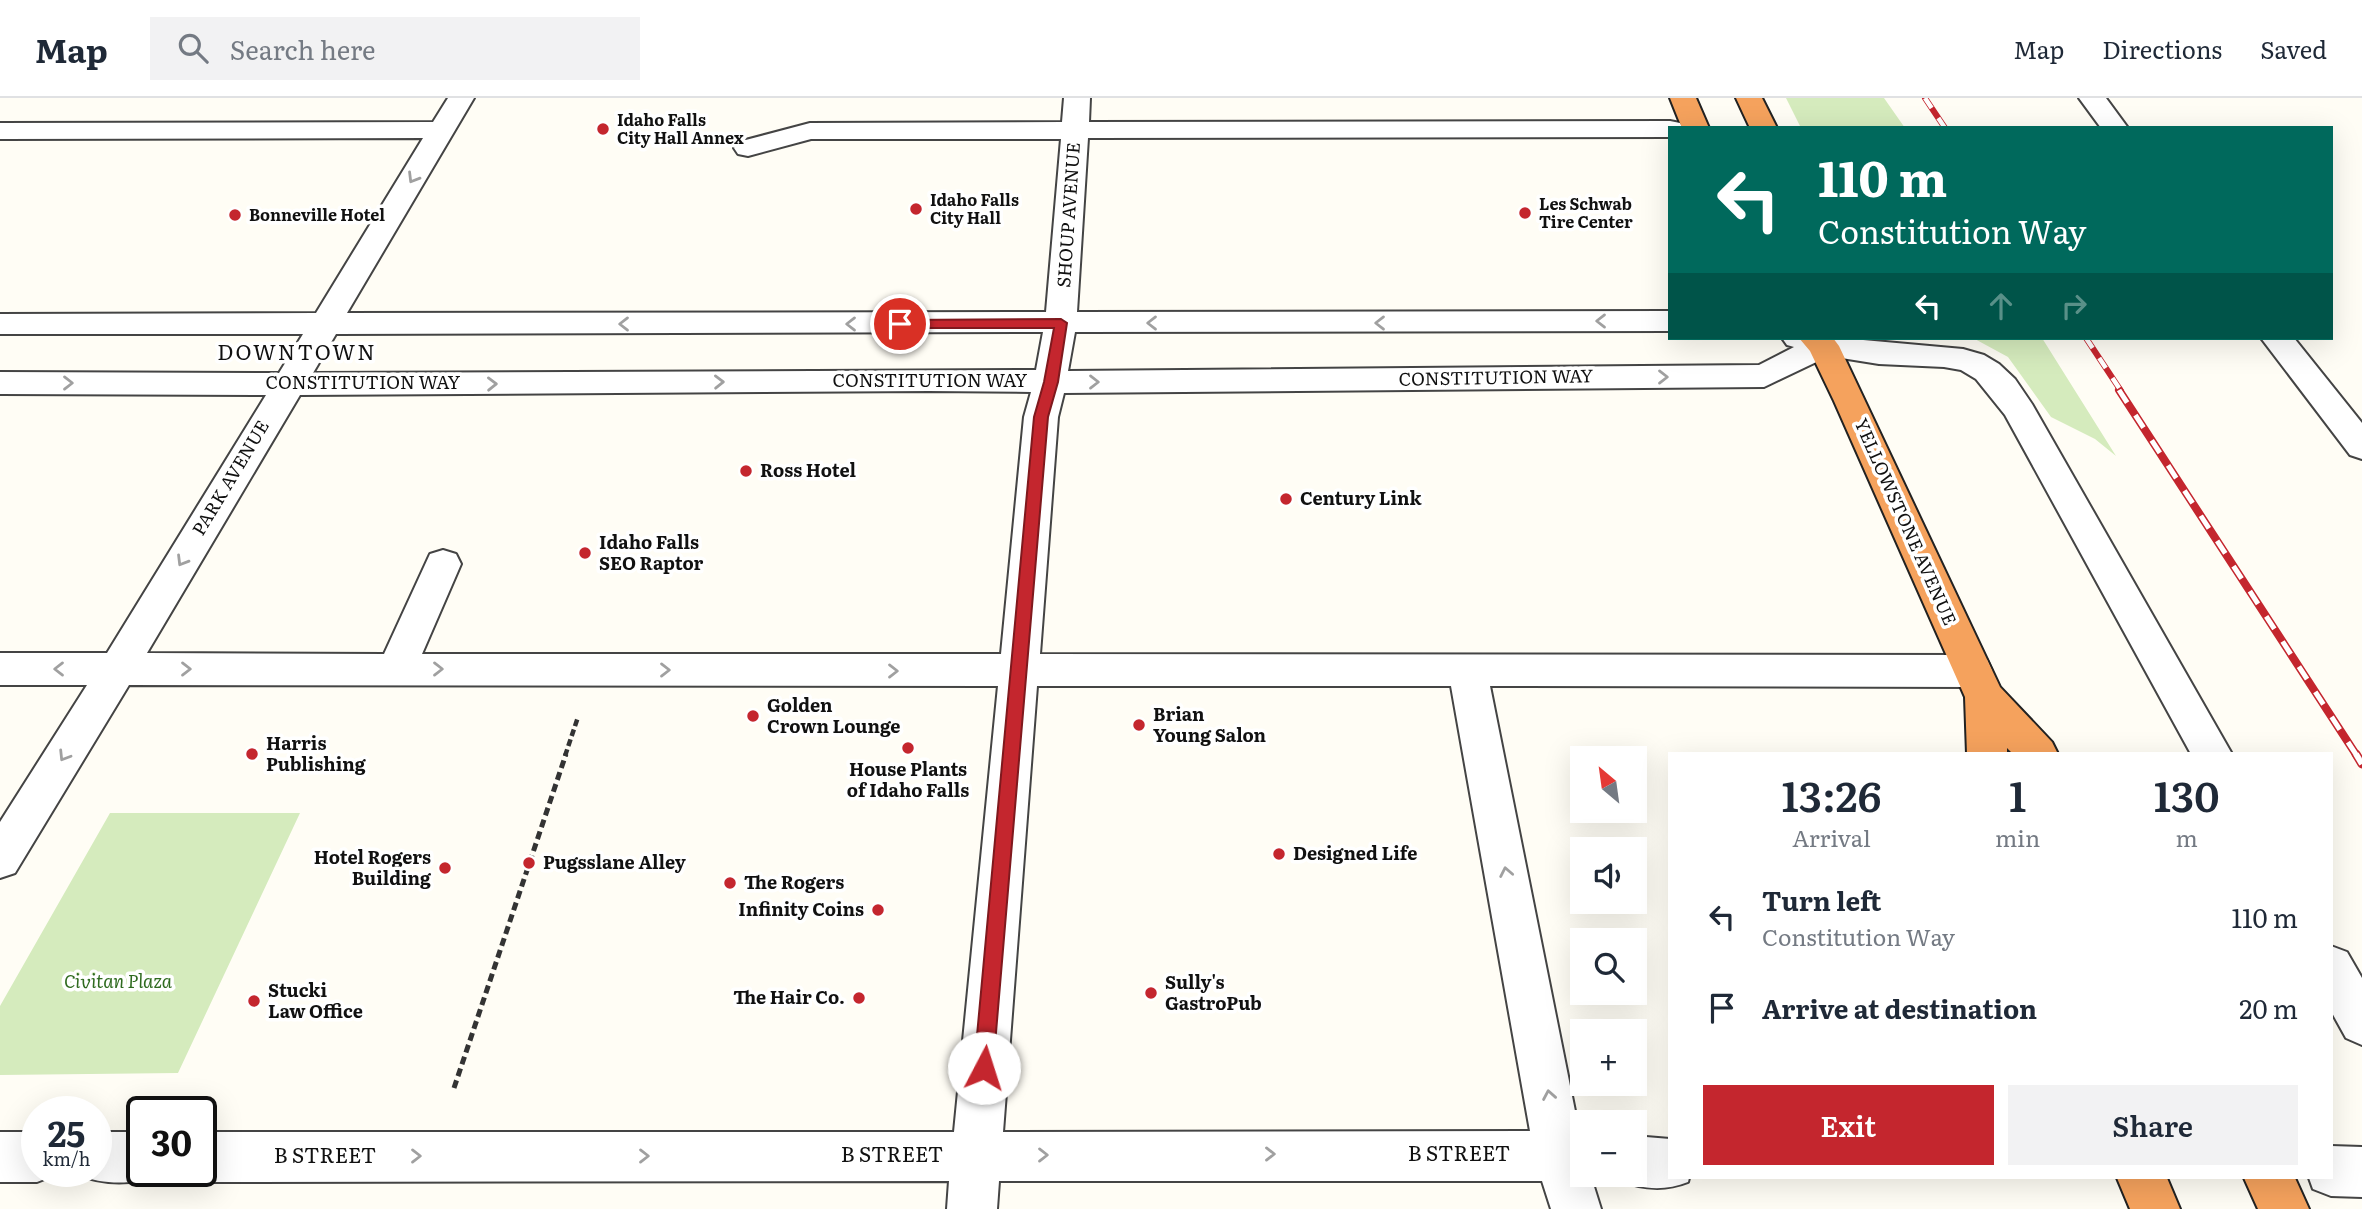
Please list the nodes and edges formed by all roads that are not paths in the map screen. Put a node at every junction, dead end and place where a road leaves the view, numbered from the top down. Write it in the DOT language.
graph roads {
  1 [pos="461,98"];
  2 [pos="1077,98"];
  3 [pos="1683,98"];
  4 [pos="1749,98"];
  5 [pos="2092,98"];
  6 [pos="1695,126"];
  7 [pos="1763,126"];
  8 [pos="2113,126"];
  9 [pos="1668,129"];
  10 [pos="442,130"];
  11 [pos="0,131"];
  12 [pos="1074,131"];
  13 [pos="748,148"];
  14 [pos="1668,321"];
  15 [pos="1061,323"];
  16 [pos="0,324"];
  17 [pos="326,324"];
  18 [pos="1815,340"];
  19 [pos="2279,340"];
  20 [pos="1051,382"];
  21 [pos="0,383"];
  22 [pos="287,383"];
  23 [pos="2362,447"];
  24 [pos="443,564"];
  25 [pos="118,669"];
  26 [pos="396,669"];
  27 [pos="0,670"];
  28 [pos="1017,671"];
  29 [pos="1468,671"];
  30 [pos="1979,684"];
  31 [pos="1987,752"];
  32 [pos="2036,752"];
  33 [pos="2211,752"];
  34 [pos="0,859"];
  35 [pos="2333,971"];
  36 [pos="2362,1022"];
  37 [pos="977,1155"];
  38 [pos="1570,1155"];
  39 [pos="0,1157"];
  40 [pos="21,1157"];
  41 [pos="217,1157"];
  42 [pos="1647,1162"];
  43 [pos="1668,1164"];
  44 [pos="2333,1171"];
  45 [pos="2362,1172"];
  46 [pos="2142,1179"];
  47 [pos="2269,1179"];
  48 [pos="1574,1187"];
  49 [pos="972,1209"];
  50 [pos="1576,1209"];
  51 [pos="2155,1209"];
  52 [pos="2284,1209"];
  1 -- 10 [label="street, PARK AVENUE"];
  2 -- 12 [label="street, SHOUP AVENUE"];
  3 -- 6 [label="highway"];
  4 -- 7 [label="highway"];
  5 -- 8 [label="street"];
  9 -- 12 [label="street"];
  10 -- 11 [label="street"];
  10 -- 17 [label="street, PARK AVENUE, one-way"];
  12 -- 13 [label="street"];
  12 -- 15 [label="street, SHOUP AVENUE"];
  14 -- 15 [label="street, one-way"];
  15 -- 17 [label="street, one-way"];
  15 -- 20 [label="street, SHOUP AVENUE"];
  16 -- 17 [label="street"];
  17 -- 22 [label="street, PARK AVENUE"];
  20 -- 18 [label="street, CONSTITUTION WAY, one-way"];
  18 -- 30 [label="highway, YELLOWSTONE AVENUE"];
  18 -- 33 [label="street"];
  19 -- 23 [label="street"];
  22 -- 20 [label="street, CONSTITUTION WAY, one-way"];
  20 -- 28 [label="street, SHOUP AVENUE"];
  21 -- 22 [label="street, CONSTITUTION WAY, one-way"];
  22 -- 25 [label="street, PARK AVENUE, one-way"];
  24 -- 26 [label="street"];
  25 -- 26 [label="street, one-way"];
  25 -- 27 [label="street, one-way"];
  25 -- 34 [label="street, PARK AVENUE, one-way"];
  26 -- 28 [label="street, one-way"];
  28 -- 29 [label="street"];
  28 -- 37 [label="street, SHOUP AVENUE"];
  29 -- 30 [label="street"];
  38 -- 29 [label="street, one-way"];
  30 -- 31 [label="highway, YELLOWSTONE AVENUE"];
  30 -- 32 [label="highway, YELLOWSTONE AVENUE"];
  35 -- 36 [label="street"];
  37 -- 38 [label="street, B STREET, one-way"];
  41 -- 37 [label="street, B STREET, one-way"];
  37 -- 49 [label="street, SHOUP AVENUE"];
  39 -- 40 [label="street"];
  42 -- 43 [label="street"];
  44 -- 45 [label="street"];
  46 -- 51 [label="highway"];
  47 -- 52 [label="highway"];
  48 -- 50 [label="street"];
}
